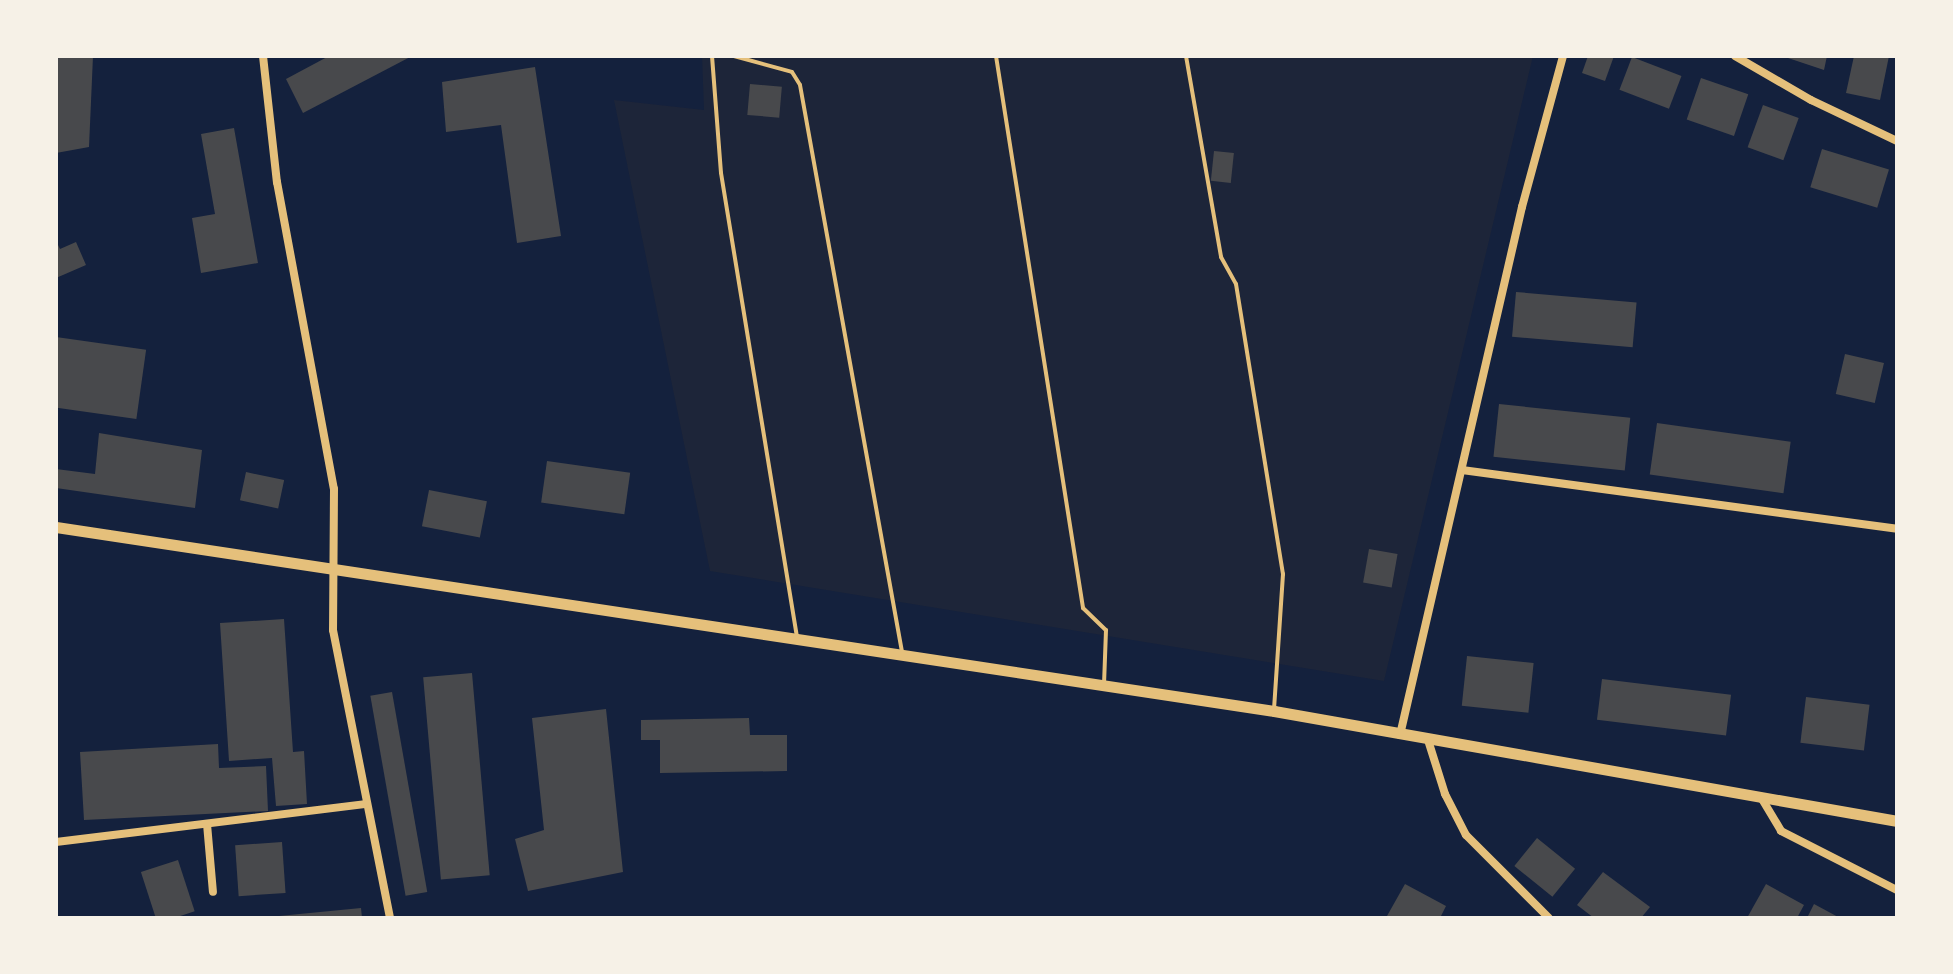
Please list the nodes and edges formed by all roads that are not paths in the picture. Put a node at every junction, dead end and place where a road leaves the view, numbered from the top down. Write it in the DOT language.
graph roads {
  1 [pos="263,56"];
  2 [pos="712,56"];
  3 [pos="734,56"];
  4 [pos="996,56"];
  5 [pos="1186,56"];
  6 [pos="1563,56"];
  7 [pos="1735,56"];
  8 [pos="1897,141"];
  9 [pos="1462,470"];
  10 [pos="56,527"];
  11 [pos="1897,529"];
  12 [pos="330,571"];
  13 [pos="798,638"];
  14 [pos="902,654"];
  15 [pos="1104,685"];
  16 [pos="1274,711"];
  17 [pos="1400,735"];
  18 [pos="1428,740"];
  19 [pos="1762,799"];
  20 [pos="367,804"];
  21 [pos="1897,821"];
  22 [pos="207,824"];
  23 [pos="56,842"];
  24 [pos="1897,890"];
  25 [pos="213,892"];
  26 [pos="390,918"];
  27 [pos="1549,918"];
  1 -- 12 [label="street"];
  2 -- 13 [label="lane"];
  3 -- 14 [label="lane"];
  4 -- 15 [label="lane"];
  5 -- 16 [label="lane"];
  6 -- 9 [label="street"];
  7 -- 8 [label="street"];
  9 -- 11 [label="street"];
  9 -- 17 [label="street"];
  10 -- 12 [label="street"];
  12 -- 13 [label="street"];
  12 -- 20 [label="street"];
  13 -- 14 [label="street"];
  14 -- 15 [label="street"];
  15 -- 16 [label="street"];
  16 -- 17 [label="street"];
  17 -- 18 [label="street"];
  18 -- 19 [label="street"];
  18 -- 27 [label="street"];
  19 -- 21 [label="street"];
  19 -- 24 [label="street"];
  20 -- 22 [label="street"];
  20 -- 26 [label="street"];
  22 -- 23 [label="street"];
  22 -- 25 [label="street"];
}
